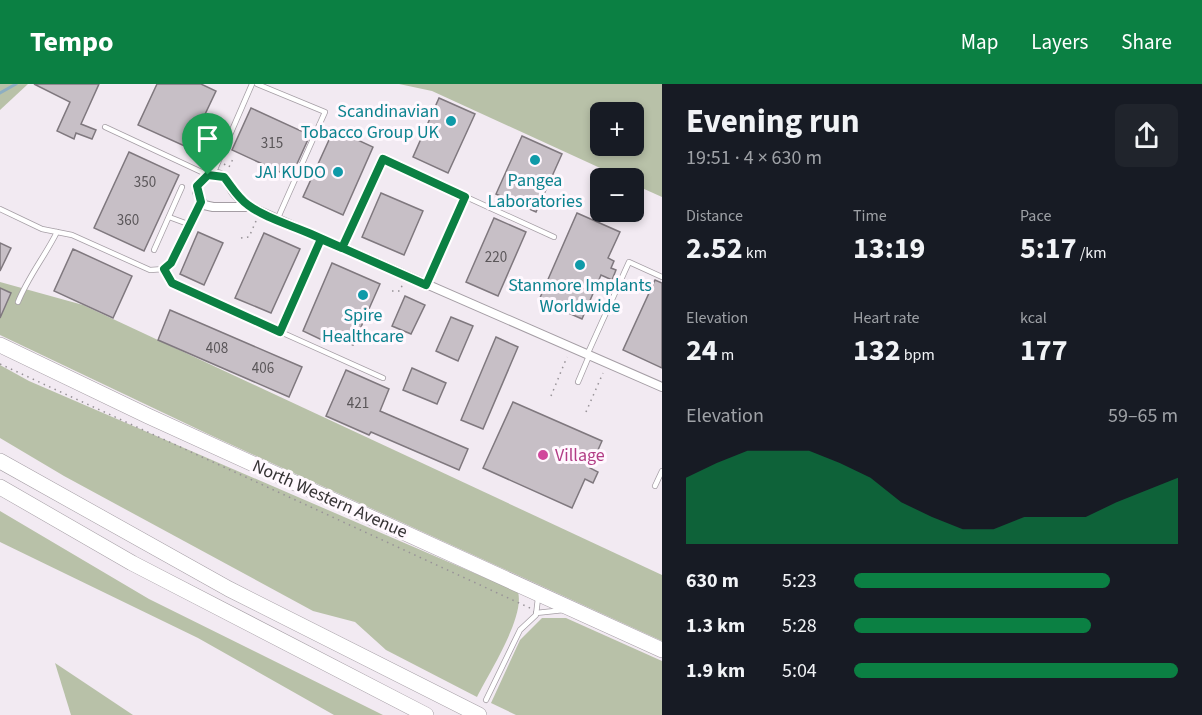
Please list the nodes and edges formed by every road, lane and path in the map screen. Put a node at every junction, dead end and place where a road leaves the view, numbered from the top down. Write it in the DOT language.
graph roads {
  1 [pos="252,84"];
  2 [pos="257,84"];
  3 [pos="105,127"];
  4 [pos="233,159"];
  5 [pos="218,162"];
  6 [pos="211,174"];
  7 [pos="182,187"];
  8 [pos="230,187"];
  9 [pos="465,197"];
  10 [pos="201,202"];
  11 [pos="217,207"];
  12 [pos="250,207"];
  13 [pos="0,209"];
  14 [pos="261,212"];
  15 [pos="169,216"];
  16 [pos="278,220"];
  17 [pos="188,224"];
  18 [pos="57,232"];
  19 [pos="554,237"];
  20 [pos="241,238"];
  21 [pos="321,239"];
  22 [pos="342,248"];
  23 [pos="154,250"];
  24 [pos="164,269"];
  25 [pos="405,276"];
  26 [pos="662,277"];
  27 [pos="426,285"];
  28 [pos="392,291"];
  29 [pos="18,302"];
  30 [pos="280,332"];
  31 [pos="0,345"];
  32 [pos="571,348"];
  33 [pos="588,356"];
  34 [pos="0,364"];
  35 [pos="607,364"];
  36 [pos="382,378"];
  37 [pos="578,382"];
  38 [pos="662,387"];
  39 [pos="551,396"];
  40 [pos="586,412"];
  41 [pos="0,461"];
  42 [pos="662,471"];
  43 [pos="655,486"];
  44 [pos="0,487"];
  45 [pos="539,594"];
  46 [pos="573,610"];
  47 [pos="536,614"];
  48 [pos="662,650"];
  49 [pos="486,700"];
  50 [pos="426,715"];
  51 [pos="478,715"];
  1 -- 5 [label="lane"];
  2 -- 16 [label="lane"];
  3 -- 6 [label="lane"];
  4 -- 5 [label="path"];
  5 -- 6 [label="lane"];
  6 -- 8 [label="street"];
  6 -- 10 [label="street"];
  7 -- 15 [label="lane"];
  8 -- 11 [label="street"];
  8 -- 12 [label="street"];
  9 -- 19 [label="lane"];
  9 -- 22 [label="lane"];
  9 -- 27 [label="lane"];
  10 -- 11 [label="street"];
  10 -- 17 [label="lane"];
  11 -- 12 [label="street"];
  12 -- 14 [label="street"];
  13 -- 18 [label="lane"];
  14 -- 16 [label="street"];
  14 -- 20 [label="path"];
  15 -- 17 [label="lane"];
  15 -- 23 [label="lane"];
  16 -- 21 [label="street"];
  17 -- 24 [label="lane"];
  18 -- 24 [label="lane"];
  18 -- 29 [label="lane"];
  21 -- 22 [label="street"];
  21 -- 30 [label="lane"];
  22 -- 25 [label="street"];
  24 -- 30 [label="lane"];
  25 -- 27 [label="street"];
  25 -- 28 [label="path"];
  26 -- 33 [label="lane"];
  27 -- 32 [label="street"];
  30 -- 36 [label="lane"];
  31 -- 45 [label="highway, North Western Avenue"];
  32 -- 33 [label="street"];
  32 -- 39 [label="path"];
  33 -- 35 [label="street"];
  33 -- 37 [label="lane"];
  34 -- 47 [label="path"];
  35 -- 38 [label="street"];
  35 -- 40 [label="path"];
  41 -- 51 [label="highway"];
  42 -- 43 [label="lane"];
  44 -- 50 [label="highway"];
  45 -- 46 [label="highway, North Western Avenue"];
  45 -- 47 [label="lane"];
  46 -- 47 [label="lane"];
  46 -- 48 [label="highway, North Western Avenue"];
  47 -- 49 [label="lane"];
}
